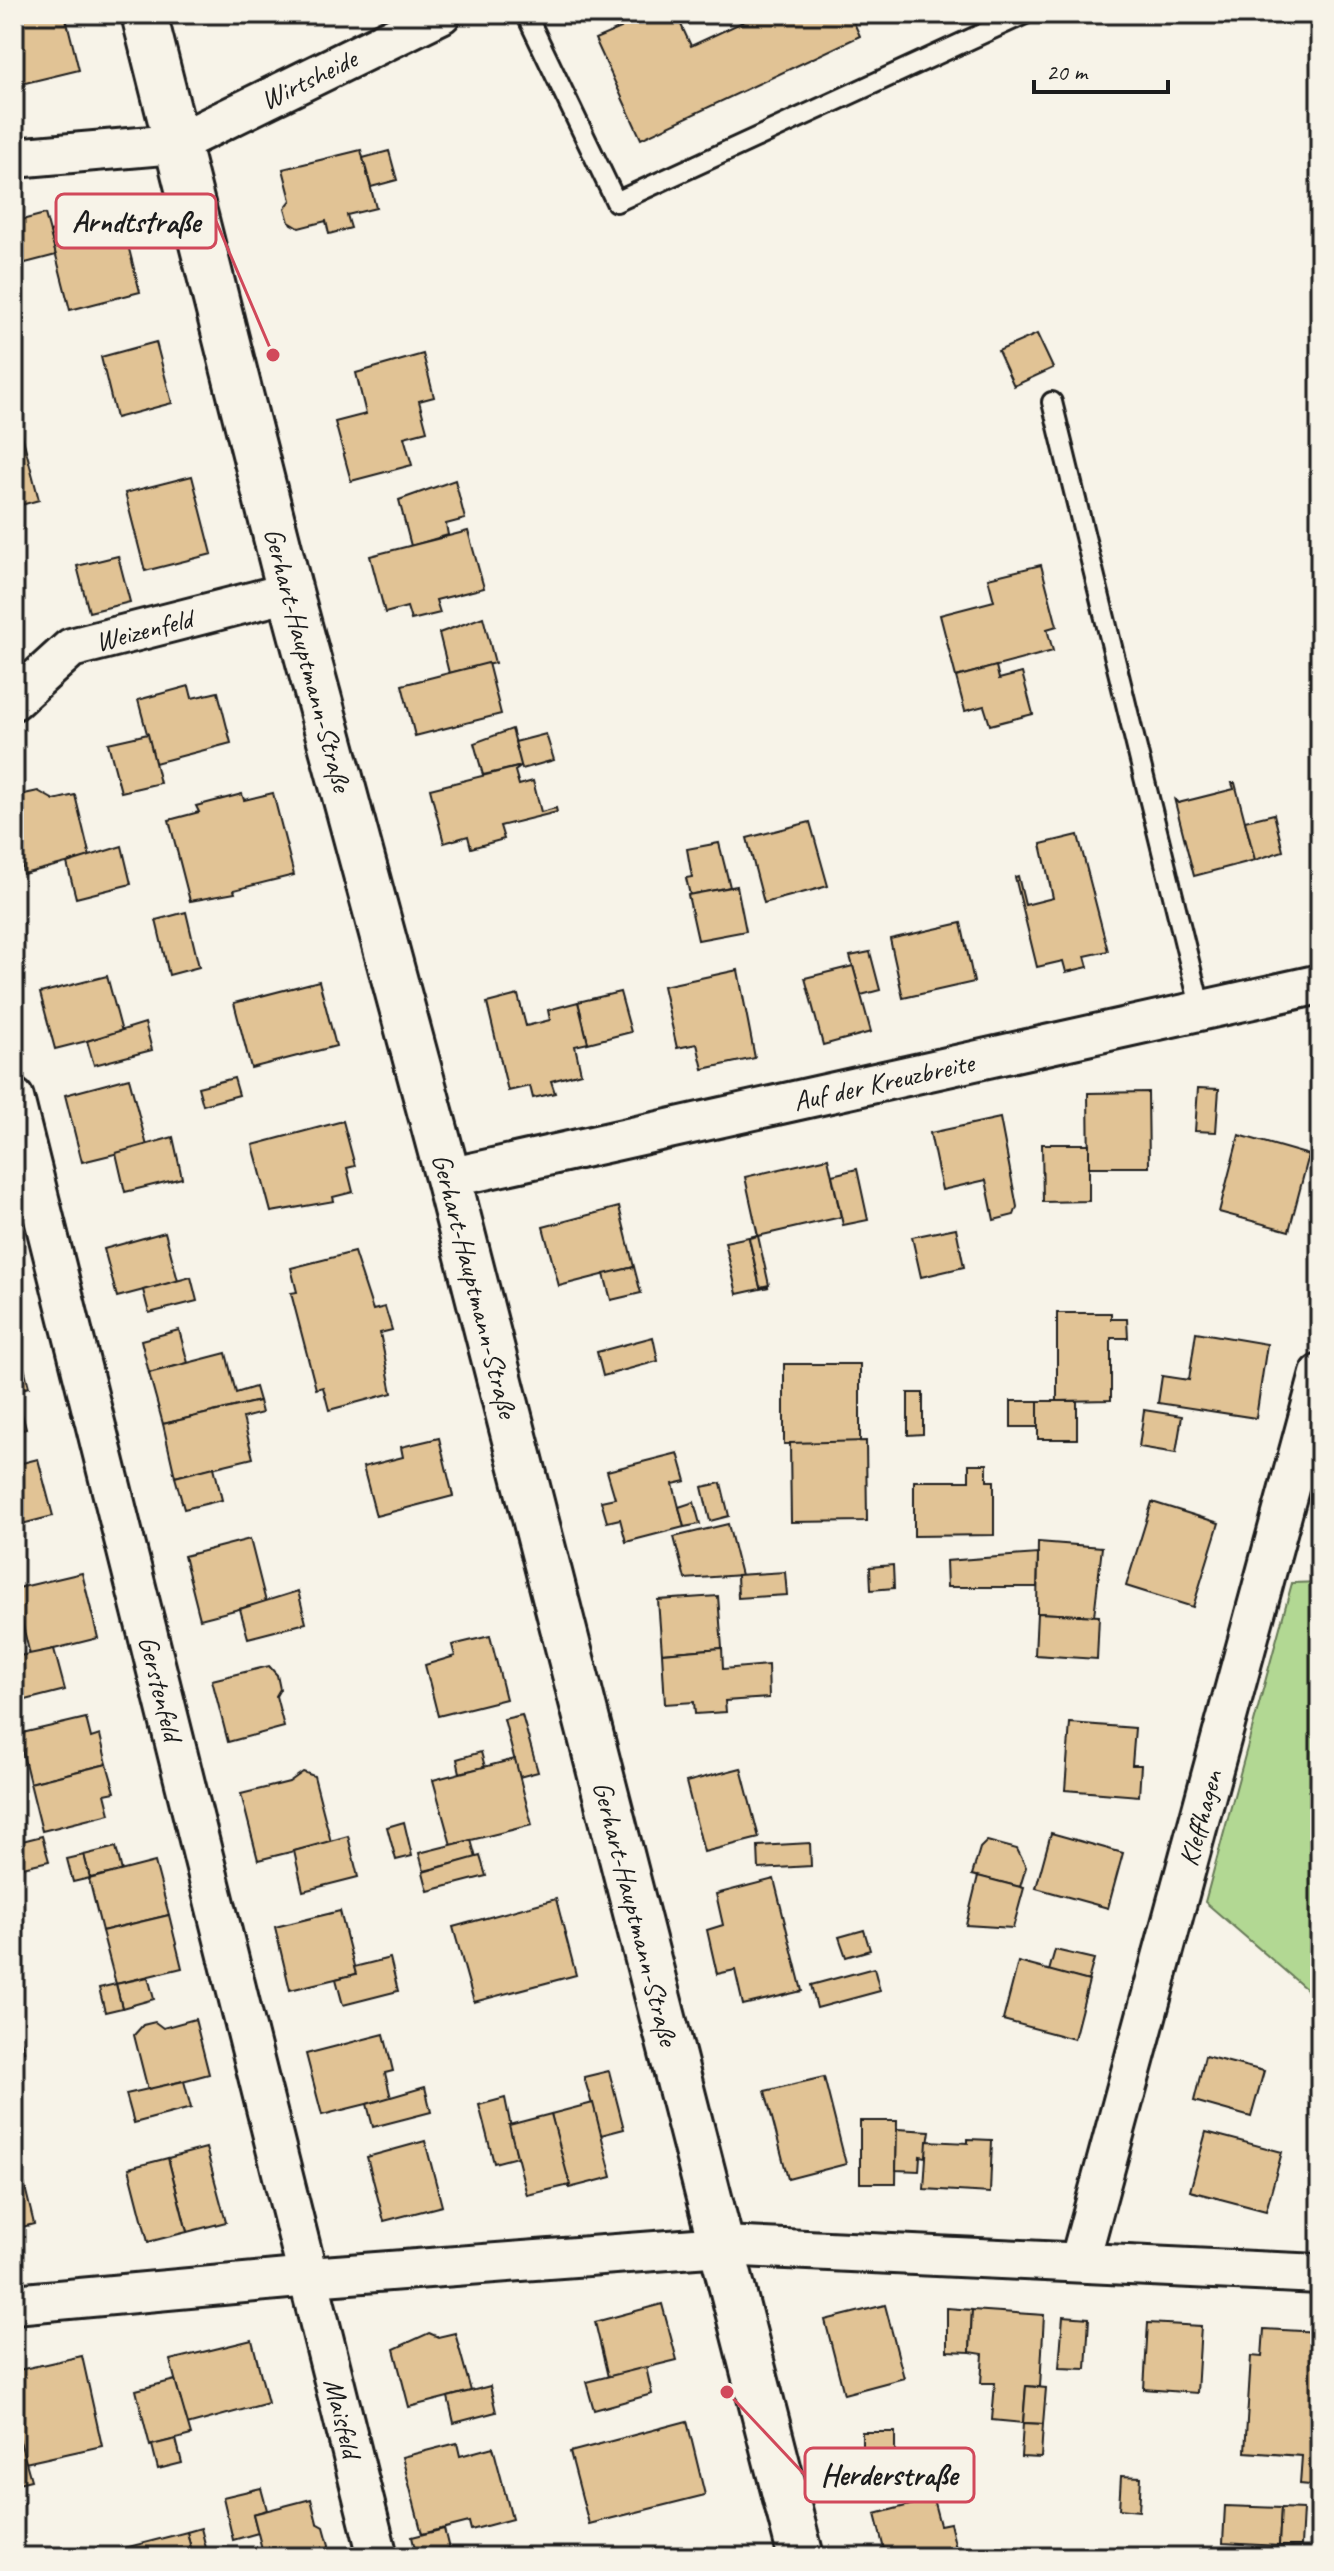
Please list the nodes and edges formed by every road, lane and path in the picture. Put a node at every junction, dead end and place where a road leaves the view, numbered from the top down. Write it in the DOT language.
graph roads {
  1 [pos="144,14"];
  2 [pos="441,14"];
  3 [pos="526,14"];
  4 [pos="1025,14"];
  5 [pos="175,144"];
  6 [pos="14,158"];
  7 [pos="1052,402"];
  8 [pos="290,592"];
  9 [pos="14,700"];
  10 [pos="1320,984"];
  11 [pos="1201,1010"];
  12 [pos="14,1098"];
  13 [pos="448,1178"];
  14 [pos="1320,1374"];
  15 [pos="722,2246"];
  16 [pos="1080,2260"];
  17 [pos="1320,2274"];
  18 [pos="310,2277"];
  19 [pos="14,2304"];
  20 [pos="378,2557"];
  21 [pos="801,2557"];
  1 -- 5 [label="street, Gerhart-Hauptmann-Straße"];
  2 -- 5 [label="street, Wirtsheide"];
  3 -- 4 [label="lane"];
  5 -- 6 [label="street"];
  5 -- 8 [label="street, Gerhart-Hauptmann-Straße"];
  7 -- 11 [label="lane"];
  8 -- 9 [label="street, Weizenfeld"];
  8 -- 13 [label="street, Gerhart-Hauptmann-Straße"];
  10 -- 11 [label="street, Auf der Kreuzbreite"];
  11 -- 13 [label="street, Auf der Kreuzbreite"];
  12 -- 18 [label="street, Gerstenfeld"];
  13 -- 15 [label="street, Gerhart-Hauptmann-Straße"];
  14 -- 16 [label="street, Kleffhagen"];
  15 -- 16 [label="street"];
  15 -- 18 [label="street"];
  15 -- 21 [label="street, Gerhart-Hauptmann-Straße"];
  16 -- 17 [label="street"];
  18 -- 19 [label="street"];
  18 -- 20 [label="street, Maisfeld"];
}
